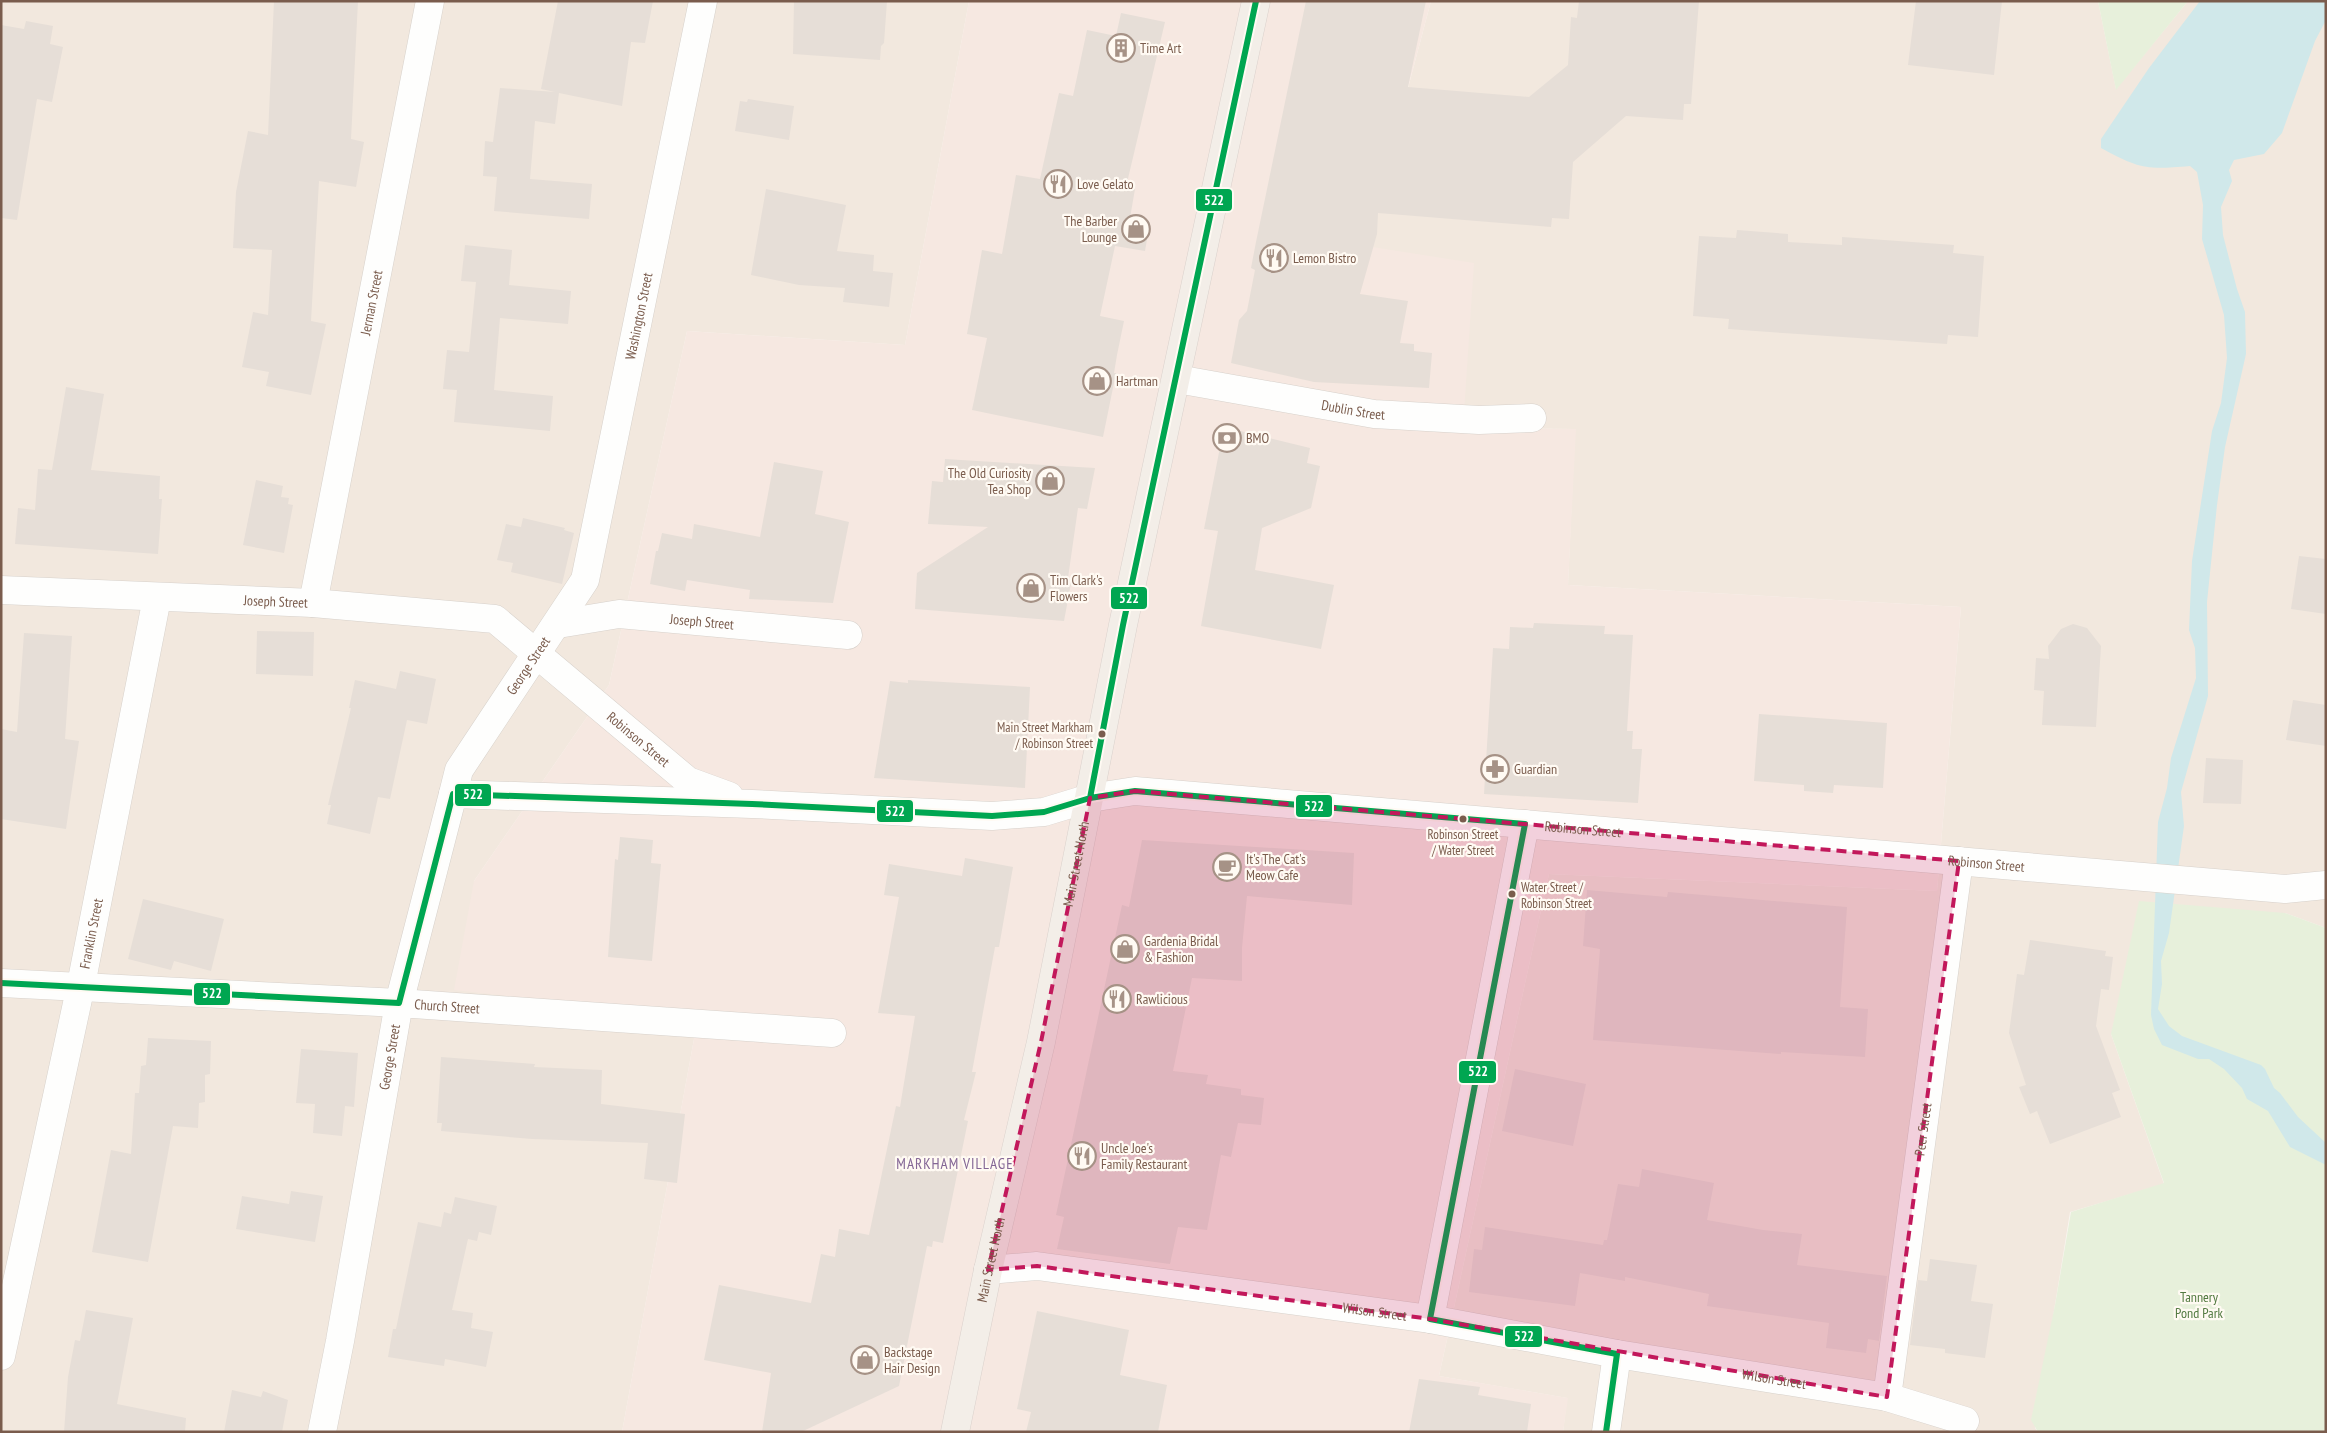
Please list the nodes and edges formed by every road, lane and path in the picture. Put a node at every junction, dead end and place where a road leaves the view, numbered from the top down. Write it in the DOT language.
graph roads {
  1 [pos="430,1"];
  2 [pos="703,1"];
  3 [pos="1256,1"];
  4 [pos="1177,379"];
  5 [pos="1532,418"];
  6 [pos="1,590"];
  7 [pos="157,598"];
  8 [pos="313,603"];
  9 [pos="558,624"];
  10 [pos="848,635"];
  11 [pos="538,654"];
  12 [pos="453,794"];
  13 [pos="1090,798"];
  14 [pos="752,804"];
  15 [pos="1525,824"];
  16 [pos="1958,860"];
  17 [pos="2326,885"];
  18 [pos="1,982"];
  19 [pos="82,986"];
  20 [pos="399,1003"];
  21 [pos="832,1033"];
  22 [pos="988,1270"];
  23 [pos="1430,1319"];
  24 [pos="1617,1354"];
  25 [pos="1,1356"];
  26 [pos="1887,1397"];
  27 [pos="1965,1421"];
  28 [pos="322,1432"];
  29 [pos="955,1432"];
  30 [pos="1606,1432"];
  1 -- 8 [label="street, Jerman Street"];
  2 -- 9 [label="street, Washington Street"];
  3 -- 4 [label="main road, Main Street North"];
  4 -- 5 [label="street, Dublin Street"];
  4 -- 13 [label="main road, Main Street North"];
  6 -- 7 [label="street, Joseph Street"];
  7 -- 8 [label="street, Joseph Street"];
  7 -- 19 [label="street, Franklin Street"];
  8 -- 11 [label="street, Joseph Street"];
  9 -- 10 [label="street, Joseph Street"];
  9 -- 11 [label="street, George Street"];
  11 -- 12 [label="street, George Street"];
  11 -- 14 [label="street, Robinson Street"];
  12 -- 14 [label="street, Robinson Street"];
  12 -- 20 [label="street, George Street"];
  13 -- 14 [label="street, Robinson Street"];
  13 -- 15 [label="street, Robinson Street"];
  13 -- 22 [label="main road, Main Street North"];
  15 -- 16 [label="street, Robinson Street"];
  15 -- 23 [label="street"];
  16 -- 17 [label="street, Robinson Street"];
  16 -- 26 [label="street, Peer Street"];
  18 -- 19 [label="street, Church Street"];
  19 -- 20 [label="street, Church Street"];
  19 -- 25 [label="street, Franklin Street"];
  20 -- 21 [label="street, Church Street"];
  20 -- 28 [label="street, George Street"];
  22 -- 23 [label="street, Wilson Street"];
  22 -- 29 [label="main road, Main Street North"];
  23 -- 24 [label="street, Wilson Street"];
  24 -- 26 [label="street, Wilson Street"];
  24 -- 30 [label="street"];
  26 -- 27 [label="street, Wilson Street"];
}
